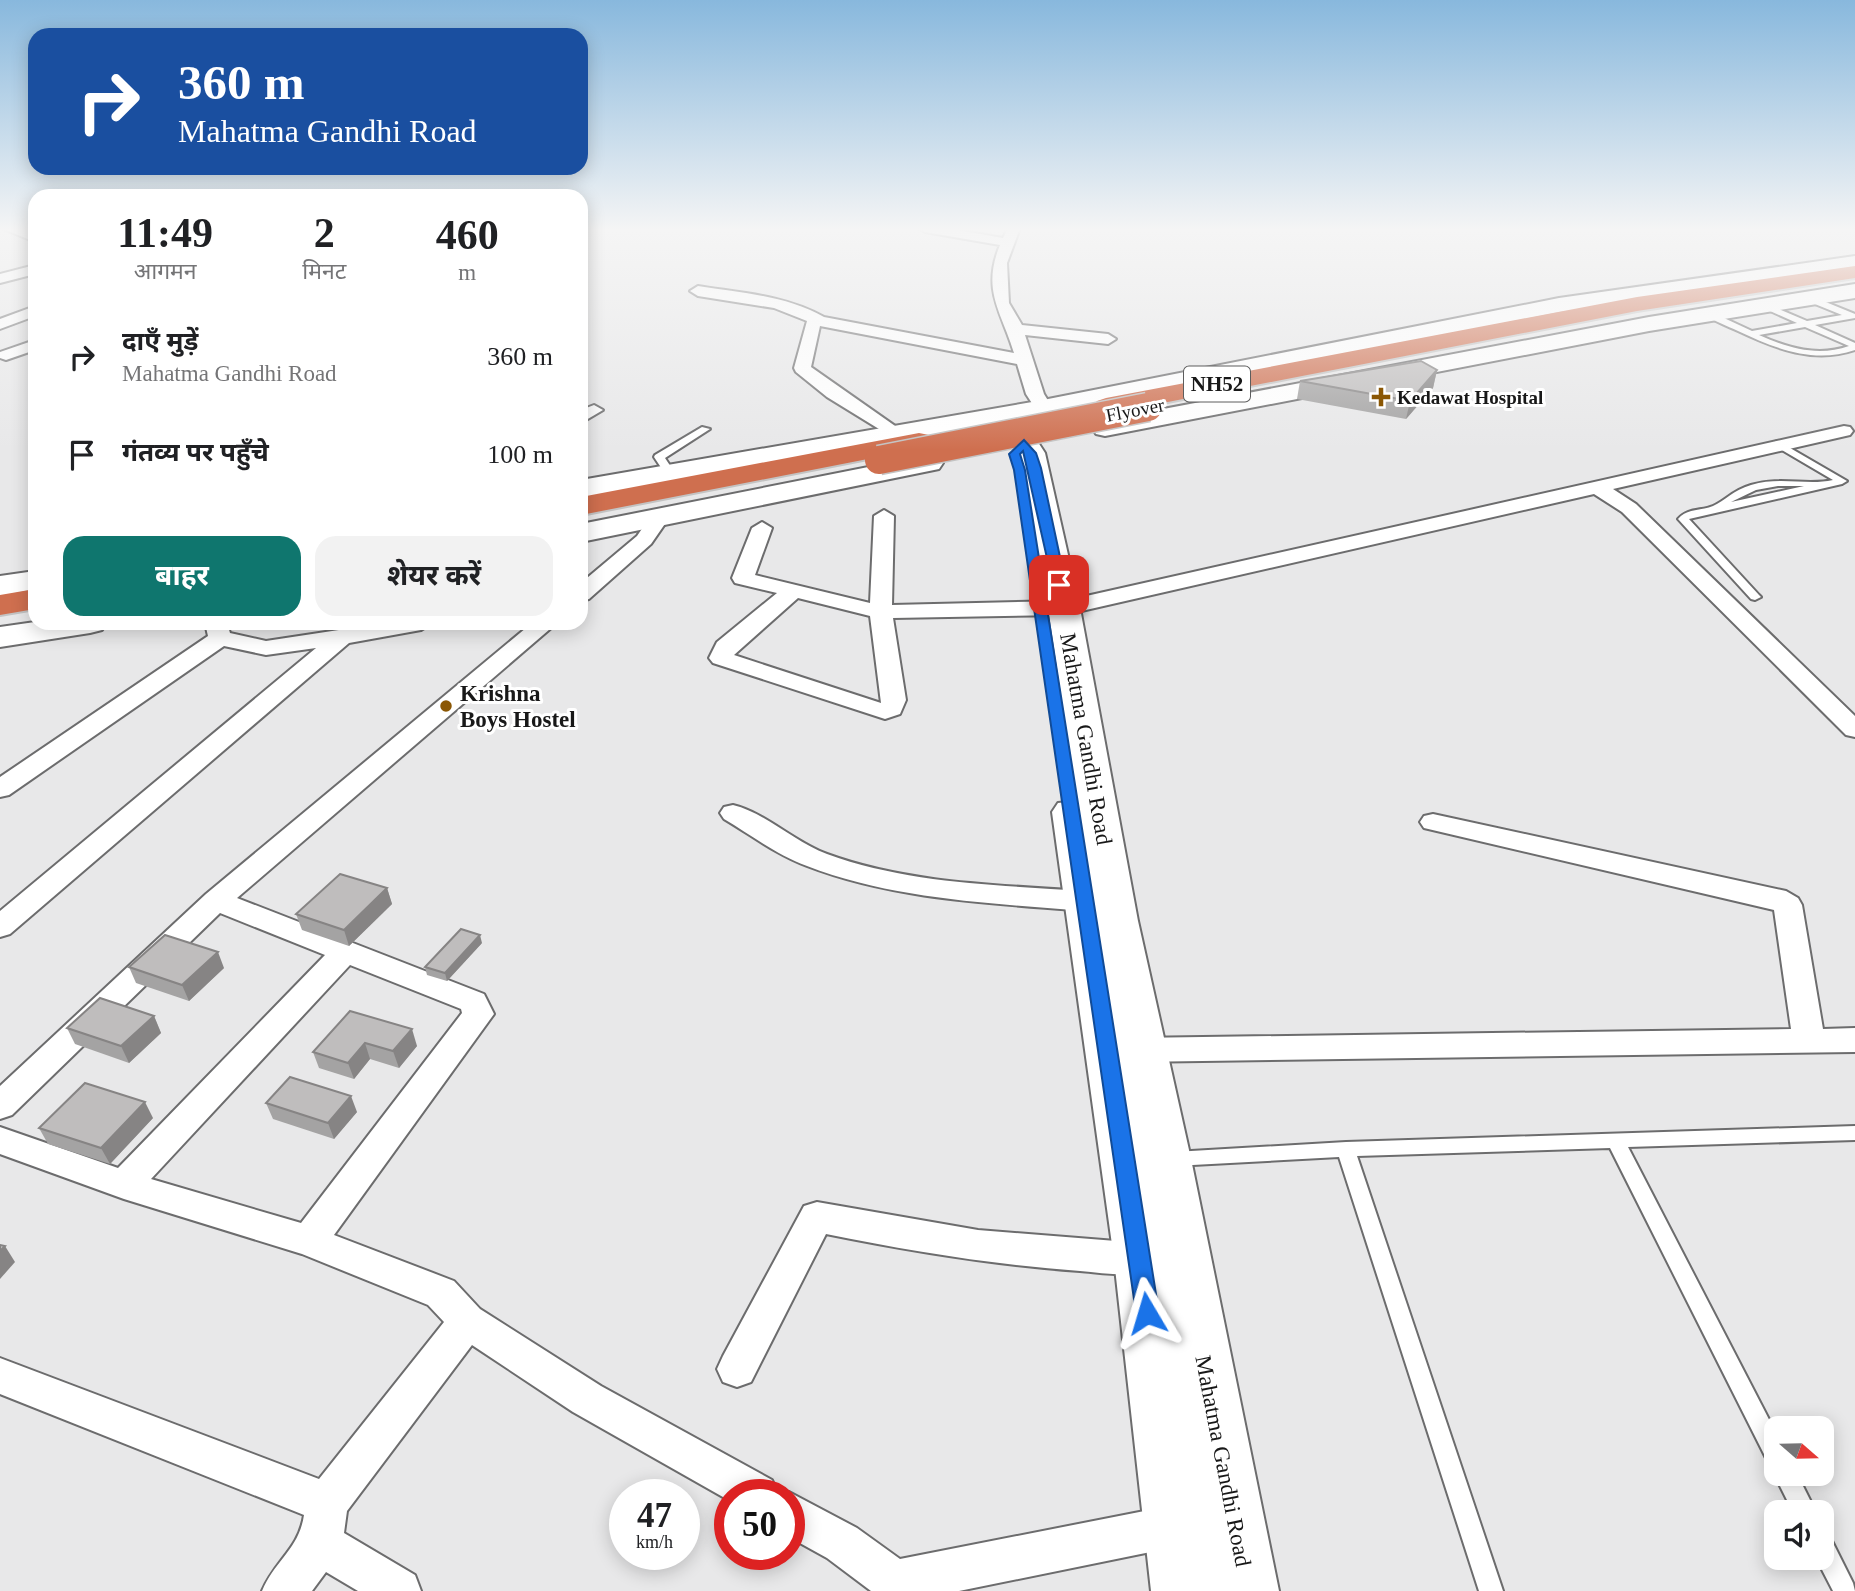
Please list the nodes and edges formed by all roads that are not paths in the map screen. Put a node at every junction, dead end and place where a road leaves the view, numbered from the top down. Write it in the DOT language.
graph roads {
  1 [pos="18,302"];
  2 [pos="760,302"];
  3 [pos="1001,302"];
  4 [pos="1578,302"];
  5 [pos="1649,302"];
  6 [pos="1710,302"];
  7 [pos="1775,302"];
  8 [pos="1818,302"];
  9 [pos="1762,304"];
  10 [pos="1709,314"];
  11 [pos="1853,317"];
  12 [pos="819,321"];
  13 [pos="0,324"];
  14 [pos="1806,324"];
  15 [pos="1014,329"];
  16 [pos="1754,334"];
  17 [pos="1108,339"];
  18 [pos="1855,346"];
  19 [pos="28,347"];
  20 [pos="6,355"];
  21 [pos="1025,360"];
  22 [pos="1022,422"];
  23 [pos="705,429"];
  24 [pos="1844,431"];
  25 [pos="892,432"];
  26 [pos="1778,444"];
  27 [pos="670,473"];
  28 [pos="588,488"];
  29 [pos="1600,489"];
  30 [pos="588,505"];
  31 [pos="588,516"];
  32 [pos="884,516"];
  33 [pos="659,518"];
  34 [pos="762,528"];
  35 [pos="588,532"];
  36 [pos="28,581"];
  37 [pos="0,586"];
  38 [pos="588,588"];
  39 [pos="793,591"];
  40 [pos="1755,597"];
  41 [pos="28,600"];
  42 [pos="0,605"];
  43 [pos="1052,609"];
  44 [pos="881,612"];
  45 [pos="28,614"];
  46 [pos="0,618"];
  47 [pos="48,630"];
  48 [pos="218,630"];
  49 [pos="384,630"];
  50 [pos="538,630"];
  51 [pos="0,638"];
  52 [pos="342,638"];
  53 [pos="1855,730"];
  54 [pos="0,789"];
  55 [pos="733,813"];
  56 [pos="1433,822"];
  57 [pos="216,901"];
  58 [pos="1085,901"];
  59 [pos="0,927"];
  60 [pos="347,950"];
  61 [pos="1855,1040"];
  62 [pos="1809,1041"];
  63 [pos="1126,1051"];
  64 [pos="0,1106"];
  65 [pos="1855,1133"];
  66 [pos="0,1140"];
  67 [pos="1616,1141"];
  68 [pos="1346,1149"];
  69 [pos="1166,1160"];
  70 [pos="124,1185"];
  71 [pos="309,1241"];
  72 [pos="1141,1259"];
  73 [pos="467,1321"];
  74 [pos="737,1369"];
  75 [pos="0,1376"];
  76 [pos="1764,1431"];
  77 [pos="730,1479"];
  78 [pos="805,1522"];
  79 [pos="324,1523"];
  80 [pos="1834,1569"];
  81 [pos="1178,1572"];
  82 [pos="893,1587"];
  83 [pos="284,1591"];
  84 [pos="399,1591"];
  85 [pos="1247,1591"];
  86 [pos="1491,1591"];
  87 [pos="1845,1591"];
  1 -- 13 [label="street"];
  2 -- 12 [label="street"];
  3 -- 15 [label="street"];
  4 -- 22 [label="street"];
  5 -- 22 [label="highway, NH52"];
  6 -- 31 [label="highway, Flyover / NH52, bridge"];
  7 -- 9 [label="street"];
  8 -- 11 [label="lane"];
  9 -- 10 [label="street"];
  9 -- 14 [label="lane"];
  10 -- 16 [label="lane"];
  10 -- 22 [label="street"];
  11 -- 14 [label="lane"];
  12 -- 21 [label="street"];
  12 -- 25 [label="street"];
  14 -- 16 [label="lane"];
  14 -- 18 [label="lane"];
  15 -- 17 [label="street"];
  15 -- 21 [label="street"];
  16 -- 18 [label="lane"];
  19 -- 20 [label="street"];
  21 -- 22 [label="street"];
  22 -- 25 [label="street"];
  22 -- 30 [label="highway, NH52"];
  22 -- 33 [label="street"];
  22 -- 43 [label="street, Mahatma Gandhi Road"];
  23 -- 27 [label="lane"];
  24 -- 26 [label="street"];
  25 -- 27 [label="street"];
  26 -- 29 [label="street"];
  26 -- 40 [label="lane"];
  27 -- 28 [label="street"];
  29 -- 43 [label="street"];
  29 -- 53 [label="street"];
  32 -- 44 [label="street"];
  33 -- 35 [label="street"];
  33 -- 38 [label="street"];
  34 -- 39 [label="street"];
  36 -- 37 [label="street"];
  39 -- 44 [label="street"];
  39 -- 44 [label="street"];
  41 -- 42 [label="highway"];
  43 -- 44 [label="street"];
  43 -- 58 [label="street, Mahatma Gandhi Road"];
  43 -- 63 [label="street, Mahatma Gandhi Road"];
  45 -- 46 [label="highway"];
  47 -- 51 [label="street"];
  48 -- 52 [label="street"];
  48 -- 54 [label="street"];
  49 -- 52 [label="street"];
  50 -- 57 [label="street"];
  52 -- 59 [label="street"];
  55 -- 58 [label="street"];
  56 -- 62 [label="street"];
  57 -- 60 [label="street"];
  57 -- 64 [label="street"];
  58 -- 63 [label="street, Mahatma Gandhi Road"];
  60 -- 70 [label="street"];
  60 -- 71 [label="street"];
  61 -- 62 [label="street"];
  62 -- 63 [label="street"];
  63 -- 69 [label="street, Mahatma Gandhi Road"];
  63 -- 72 [label="street, Mahatma Gandhi Road"];
  65 -- 67 [label="lane"];
  66 -- 70 [label="street"];
  67 -- 68 [label="lane"];
  67 -- 76 [label="lane"];
  68 -- 69 [label="lane"];
  68 -- 86 [label="lane"];
  69 -- 85 [label="street, Mahatma Gandhi Road"];
  70 -- 71 [label="street"];
  71 -- 73 [label="street"];
  72 -- 74 [label="street"];
  72 -- 81 [label="street, Mahatma Gandhi Road"];
  73 -- 77 [label="street"];
  73 -- 79 [label="street"];
  75 -- 79 [label="street"];
  78 -- 82 [label="street"];
  79 -- 83 [label="street"];
  79 -- 84 [label="street"];
  80 -- 87 [label="lane"];
  81 -- 82 [label="street"];
}
